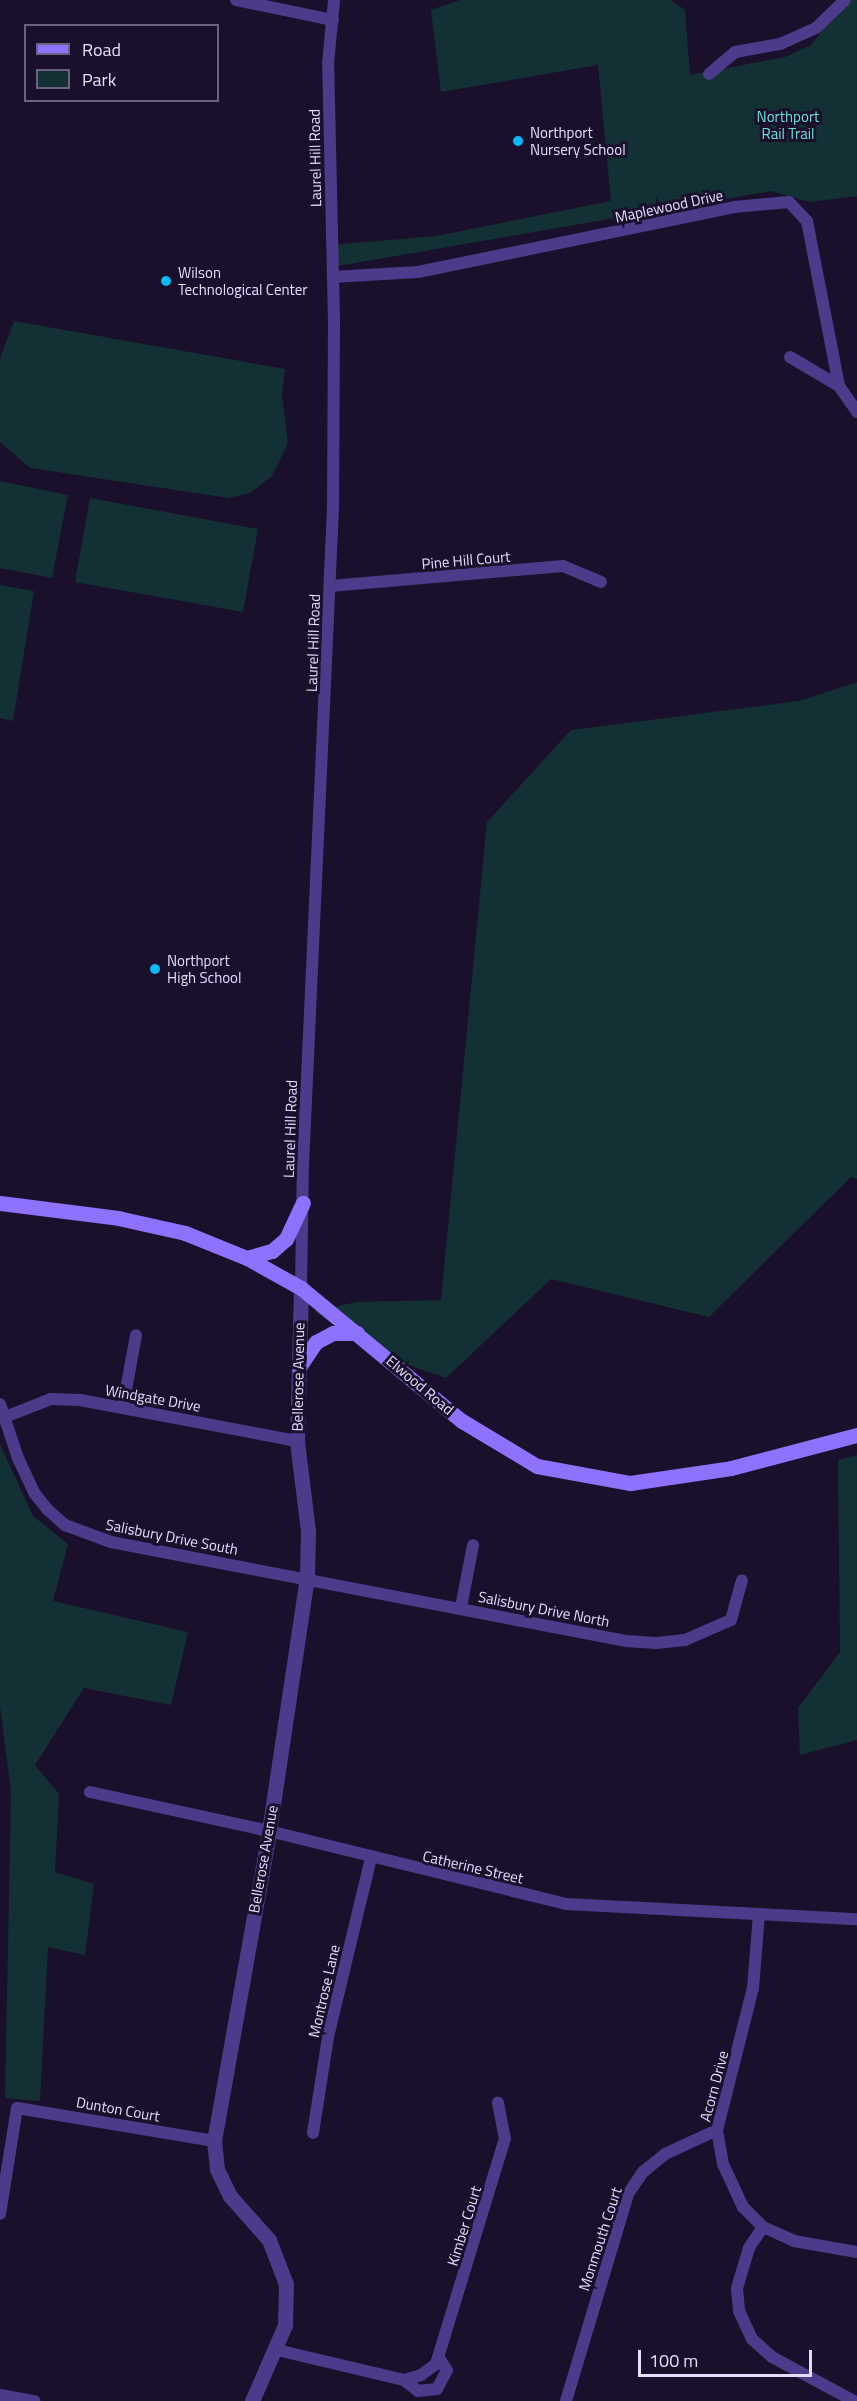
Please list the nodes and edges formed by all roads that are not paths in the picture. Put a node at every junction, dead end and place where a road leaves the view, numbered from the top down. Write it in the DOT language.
graph roads {
  1 [pos="236,0"];
  2 [pos="334,0"];
  3 [pos="845,0"];
  4 [pos="333,20"];
  5 [pos="709,74"];
  6 [pos="333,277"];
  7 [pos="790,357"];
  8 [pos="839,386"];
  9 [pos="857,412"];
  10 [pos="601,582"];
  11 [pos="330,586"];
  12 [pos="0,1203"];
  13 [pos="303,1203"];
  14 [pos="247,1258"];
  15 [pos="301,1287"];
  16 [pos="357,1333"];
  17 [pos="136,1335"];
  18 [pos="299,1367"];
  19 [pos="0,1404"];
  20 [pos="123,1406"];
  21 [pos="5,1417"];
  22 [pos="857,1436"];
  23 [pos="297,1441"];
  24 [pos="472,1545"];
  25 [pos="307,1578"];
  26 [pos="742,1580"];
  27 [pos="461,1607"];
  28 [pos="90,1792"];
  29 [pos="269,1831"];
  30 [pos="371,1858"];
  31 [pos="759,1914"];
  32 [pos="857,1919"];
  33 [pos="498,2103"];
  34 [pos="717,2130"];
  35 [pos="314,2133"];
  36 [pos="214,2141"];
  37 [pos="0,2214"];
  38 [pos="763,2227"];
  39 [pos="857,2252"];
  40 [pos="277,2350"];
  41 [pos="439,2358"];
  42 [pos="404,2380"];
  43 [pos="0,2395"];
  44 [pos="34,2401"];
  45 [pos="252,2401"];
  46 [pos="566,2401"];
  47 [pos="854,2401"];
  1 -- 4 [label="street"];
  2 -- 4 [label="street, Laurel Hill Road"];
  3 -- 5 [label="street"];
  4 -- 6 [label="street, Laurel Hill Road"];
  6 -- 8 [label="street, Maplewood Drive"];
  6 -- 11 [label="street, Laurel Hill Road"];
  7 -- 8 [label="street"];
  8 -- 9 [label="street, Maplewood Drive"];
  10 -- 11 [label="street, Pine Hill Court"];
  11 -- 13 [label="street, Laurel Hill Road"];
  12 -- 14 [label="main road, Elwood Road"];
  13 -- 14 [label="main road"];
  13 -- 15 [label="street, Laurel Hill Road"];
  14 -- 15 [label="main road, Elwood Road"];
  15 -- 16 [label="main road, Elwood Road"];
  15 -- 18 [label="street, Bellerose Avenue"];
  16 -- 18 [label="main road"];
  16 -- 22 [label="main road, Elwood Road"];
  17 -- 20 [label="street"];
  18 -- 23 [label="street, Bellerose Avenue"];
  19 -- 21 [label="street, Salisbury Drive South"];
  20 -- 21 [label="street, Windgate Drive"];
  20 -- 23 [label="street, Windgate Drive"];
  21 -- 25 [label="street, Salisbury Drive South"];
  23 -- 25 [label="street, Bellerose Avenue"];
  24 -- 27 [label="street"];
  25 -- 27 [label="street, Salisbury Drive North"];
  25 -- 29 [label="street, Bellerose Avenue"];
  26 -- 27 [label="street, Salisbury Drive North"];
  28 -- 29 [label="street, Catherine Street"];
  29 -- 30 [label="street, Catherine Street"];
  29 -- 36 [label="street, Bellerose Avenue"];
  30 -- 31 [label="street, Catherine Street"];
  30 -- 35 [label="street, Montrose Lane"];
  31 -- 32 [label="street, Catherine Street"];
  31 -- 34 [label="street, Acorn Drive"];
  33 -- 41 [label="street, Kimber Court"];
  34 -- 38 [label="street, Acorn Drive"];
  34 -- 46 [label="street, Monmouth Court"];
  36 -- 37 [label="street, Dunton Court"];
  36 -- 40 [label="street, Bellerose Avenue"];
  38 -- 39 [label="street, Acorn Drive"];
  38 -- 47 [label="street"];
  40 -- 42 [label="street, Kimber Court"];
  40 -- 45 [label="street, Bellerose Avenue"];
  41 -- 42 [label="street"];
  41 -- 42 [label="street, Kimber Court"];
  43 -- 44 [label="street"];
}
